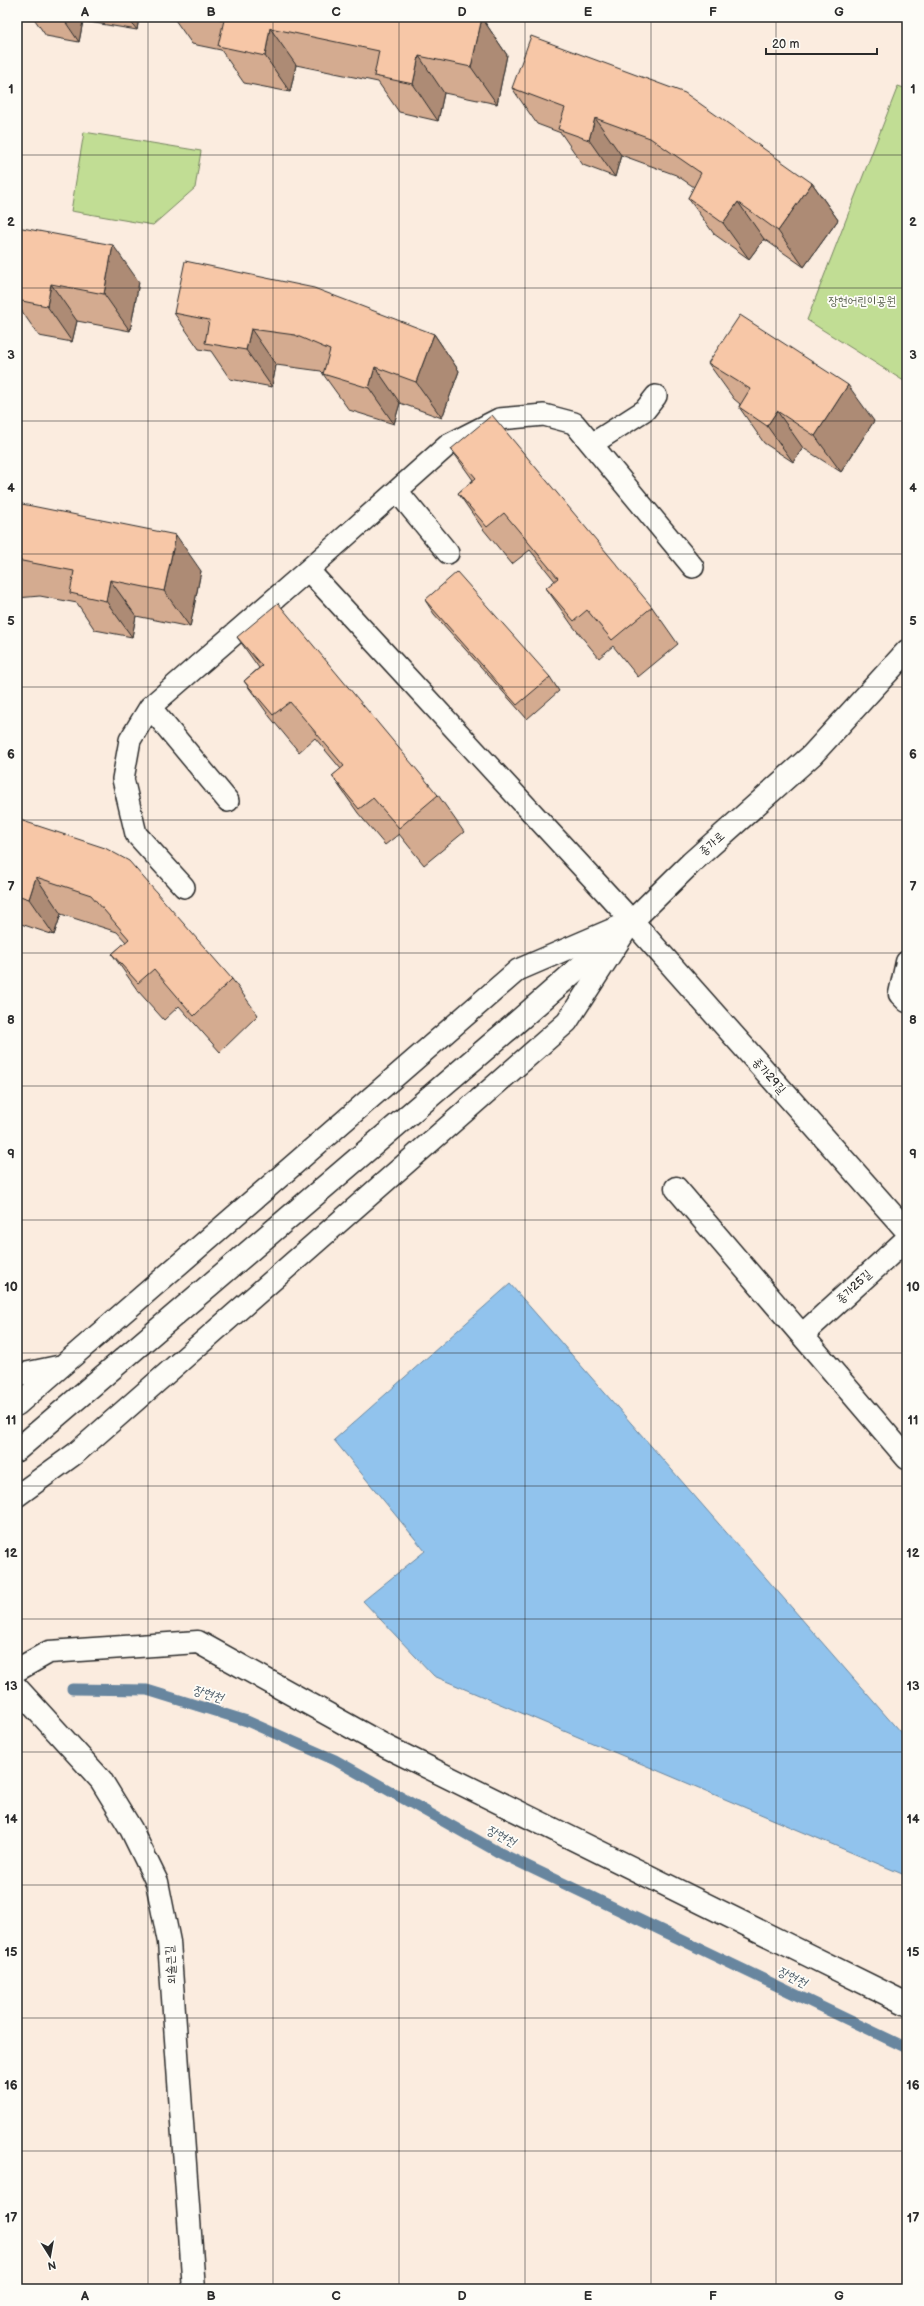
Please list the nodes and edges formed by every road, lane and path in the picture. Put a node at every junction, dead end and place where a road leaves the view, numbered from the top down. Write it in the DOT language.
graph roads {
  1 [pos="656,396"];
  2 [pos="592,444"];
  3 [pos="397,491"];
  4 [pos="448,553"];
  5 [pos="693,567"];
  6 [pos="308,570"];
  7 [pos="907,651"];
  8 [pos="150,707"];
  9 [pos="228,801"];
  10 [pos="184,887"];
  11 [pos="632,921"];
  12 [pos="907,962"];
  13 [pos="904,997"];
  14 [pos="676,1188"];
  15 [pos="907,1230"];
  16 [pos="907,1238"];
  17 [pos="802,1335"];
  18 [pos="62,1366"];
  19 [pos="17,1375"];
  20 [pos="17,1405"];
  21 [pos="17,1450"];
  22 [pos="907,1458"];
  23 [pos="17,1496"];
  24 [pos="17,1670"];
  25 [pos="17,1688"];
  26 [pos="907,2004"];
  27 [pos="194,2289"];
  1 -- 2 [label="lane"];
  2 -- 3 [label="lane"];
  2 -- 5 [label="lane"];
  3 -- 4 [label="lane"];
  3 -- 6 [label="lane"];
  6 -- 8 [label="lane"];
  6 -- 11 [label="lane"];
  7 -- 11 [label="street, 종가로"];
  8 -- 9 [label="lane"];
  8 -- 10 [label="lane"];
  11 -- 15 [label="street, 종가29길"];
  11 -- 18 [label="lane"];
  11 -- 21 [label="street, 종가로"];
  11 -- 23 [label="lane"];
  12 -- 13 [label="street"];
  14 -- 17 [label="street"];
  16 -- 17 [label="street, 종가25길"];
  17 -- 22 [label="street"];
  18 -- 19 [label="lane"];
  18 -- 20 [label="lane"];
  24 -- 26 [label="street"];
  25 -- 27 [label="street, 외솔큰길"];
}
